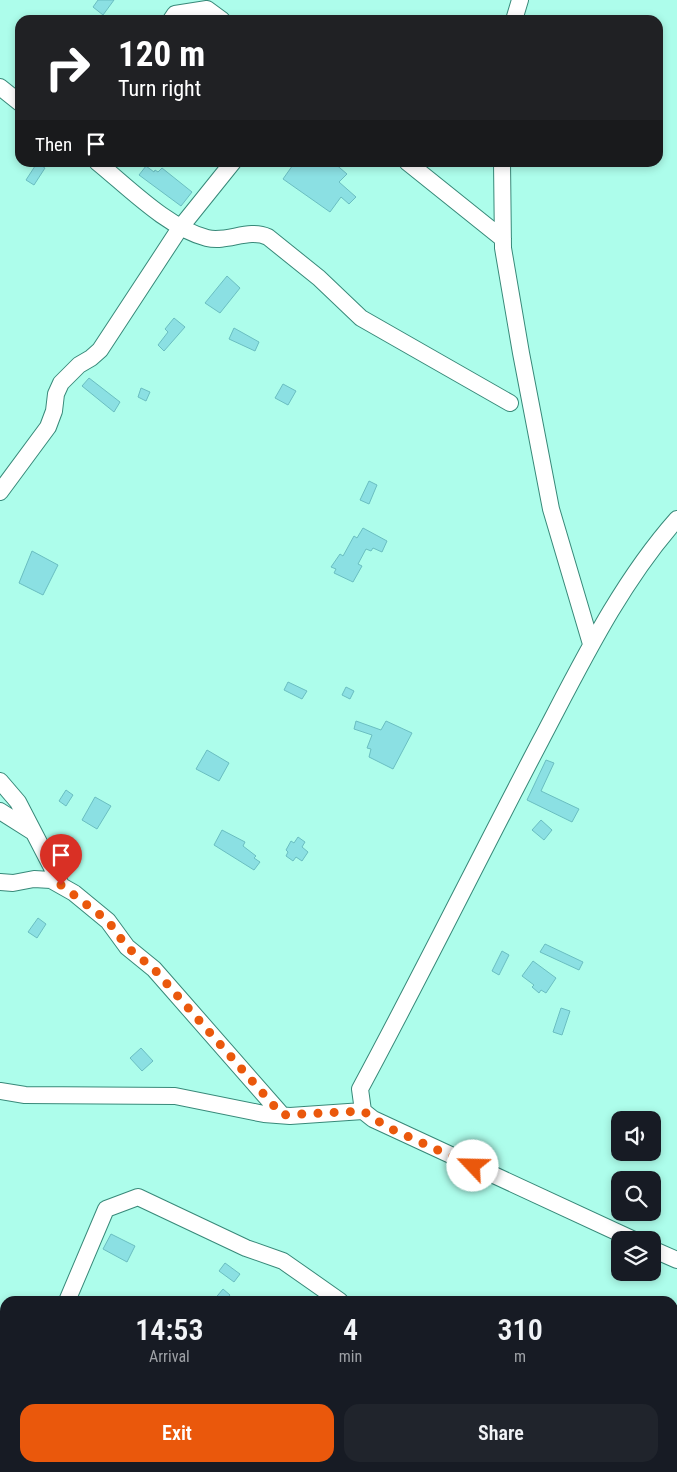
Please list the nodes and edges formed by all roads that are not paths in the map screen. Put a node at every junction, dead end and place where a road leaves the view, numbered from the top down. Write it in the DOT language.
graph roads {
  1 [pos="520,0"];
  2 [pos="174,15"];
  3 [pos="215,15"];
  4 [pos="516,15"];
  5 [pos="0,87"];
  6 [pos="15,99"];
  7 [pos="103,167"];
  8 [pos="228,167"];
  9 [pos="413,167"];
  10 [pos="502,167"];
  11 [pos="180,228"];
  12 [pos="503,239"];
  13 [pos="510,403"];
  14 [pos="0,492"];
  15 [pos="677,519"];
  16 [pos="591,644"];
  17 [pos="0,781"];
  18 [pos="0,811"];
  19 [pos="32,832"];
  20 [pos="0,882"];
  21 [pos="61,885"];
  22 [pos="0,1091"];
  23 [pos="363,1111"];
  24 [pos="282,1115"];
  25 [pos="614,1231"];
  26 [pos="661,1252"];
  27 [pos="677,1260"];
  28 [pos="69,1296"];
  29 [pos="333,1296"];
  1 -- 4 [label="street"];
  2 -- 3 [label="street"];
  5 -- 6 [label="street"];
  7 -- 11 [label="street"];
  8 -- 11 [label="street"];
  9 -- 12 [label="street"];
  10 -- 12 [label="street"];
  11 -- 13 [label="street"];
  11 -- 14 [label="street"];
  12 -- 16 [label="street"];
  15 -- 16 [label="street"];
  16 -- 23 [label="street"];
  17 -- 19 [label="street"];
  18 -- 19 [label="street"];
  19 -- 21 [label="street"];
  20 -- 21 [label="street"];
  21 -- 24 [label="street"];
  22 -- 24 [label="street"];
  23 -- 24 [label="street"];
  23 -- 25 [label="street"];
  26 -- 27 [label="street"];
  28 -- 29 [label="street"];
}
